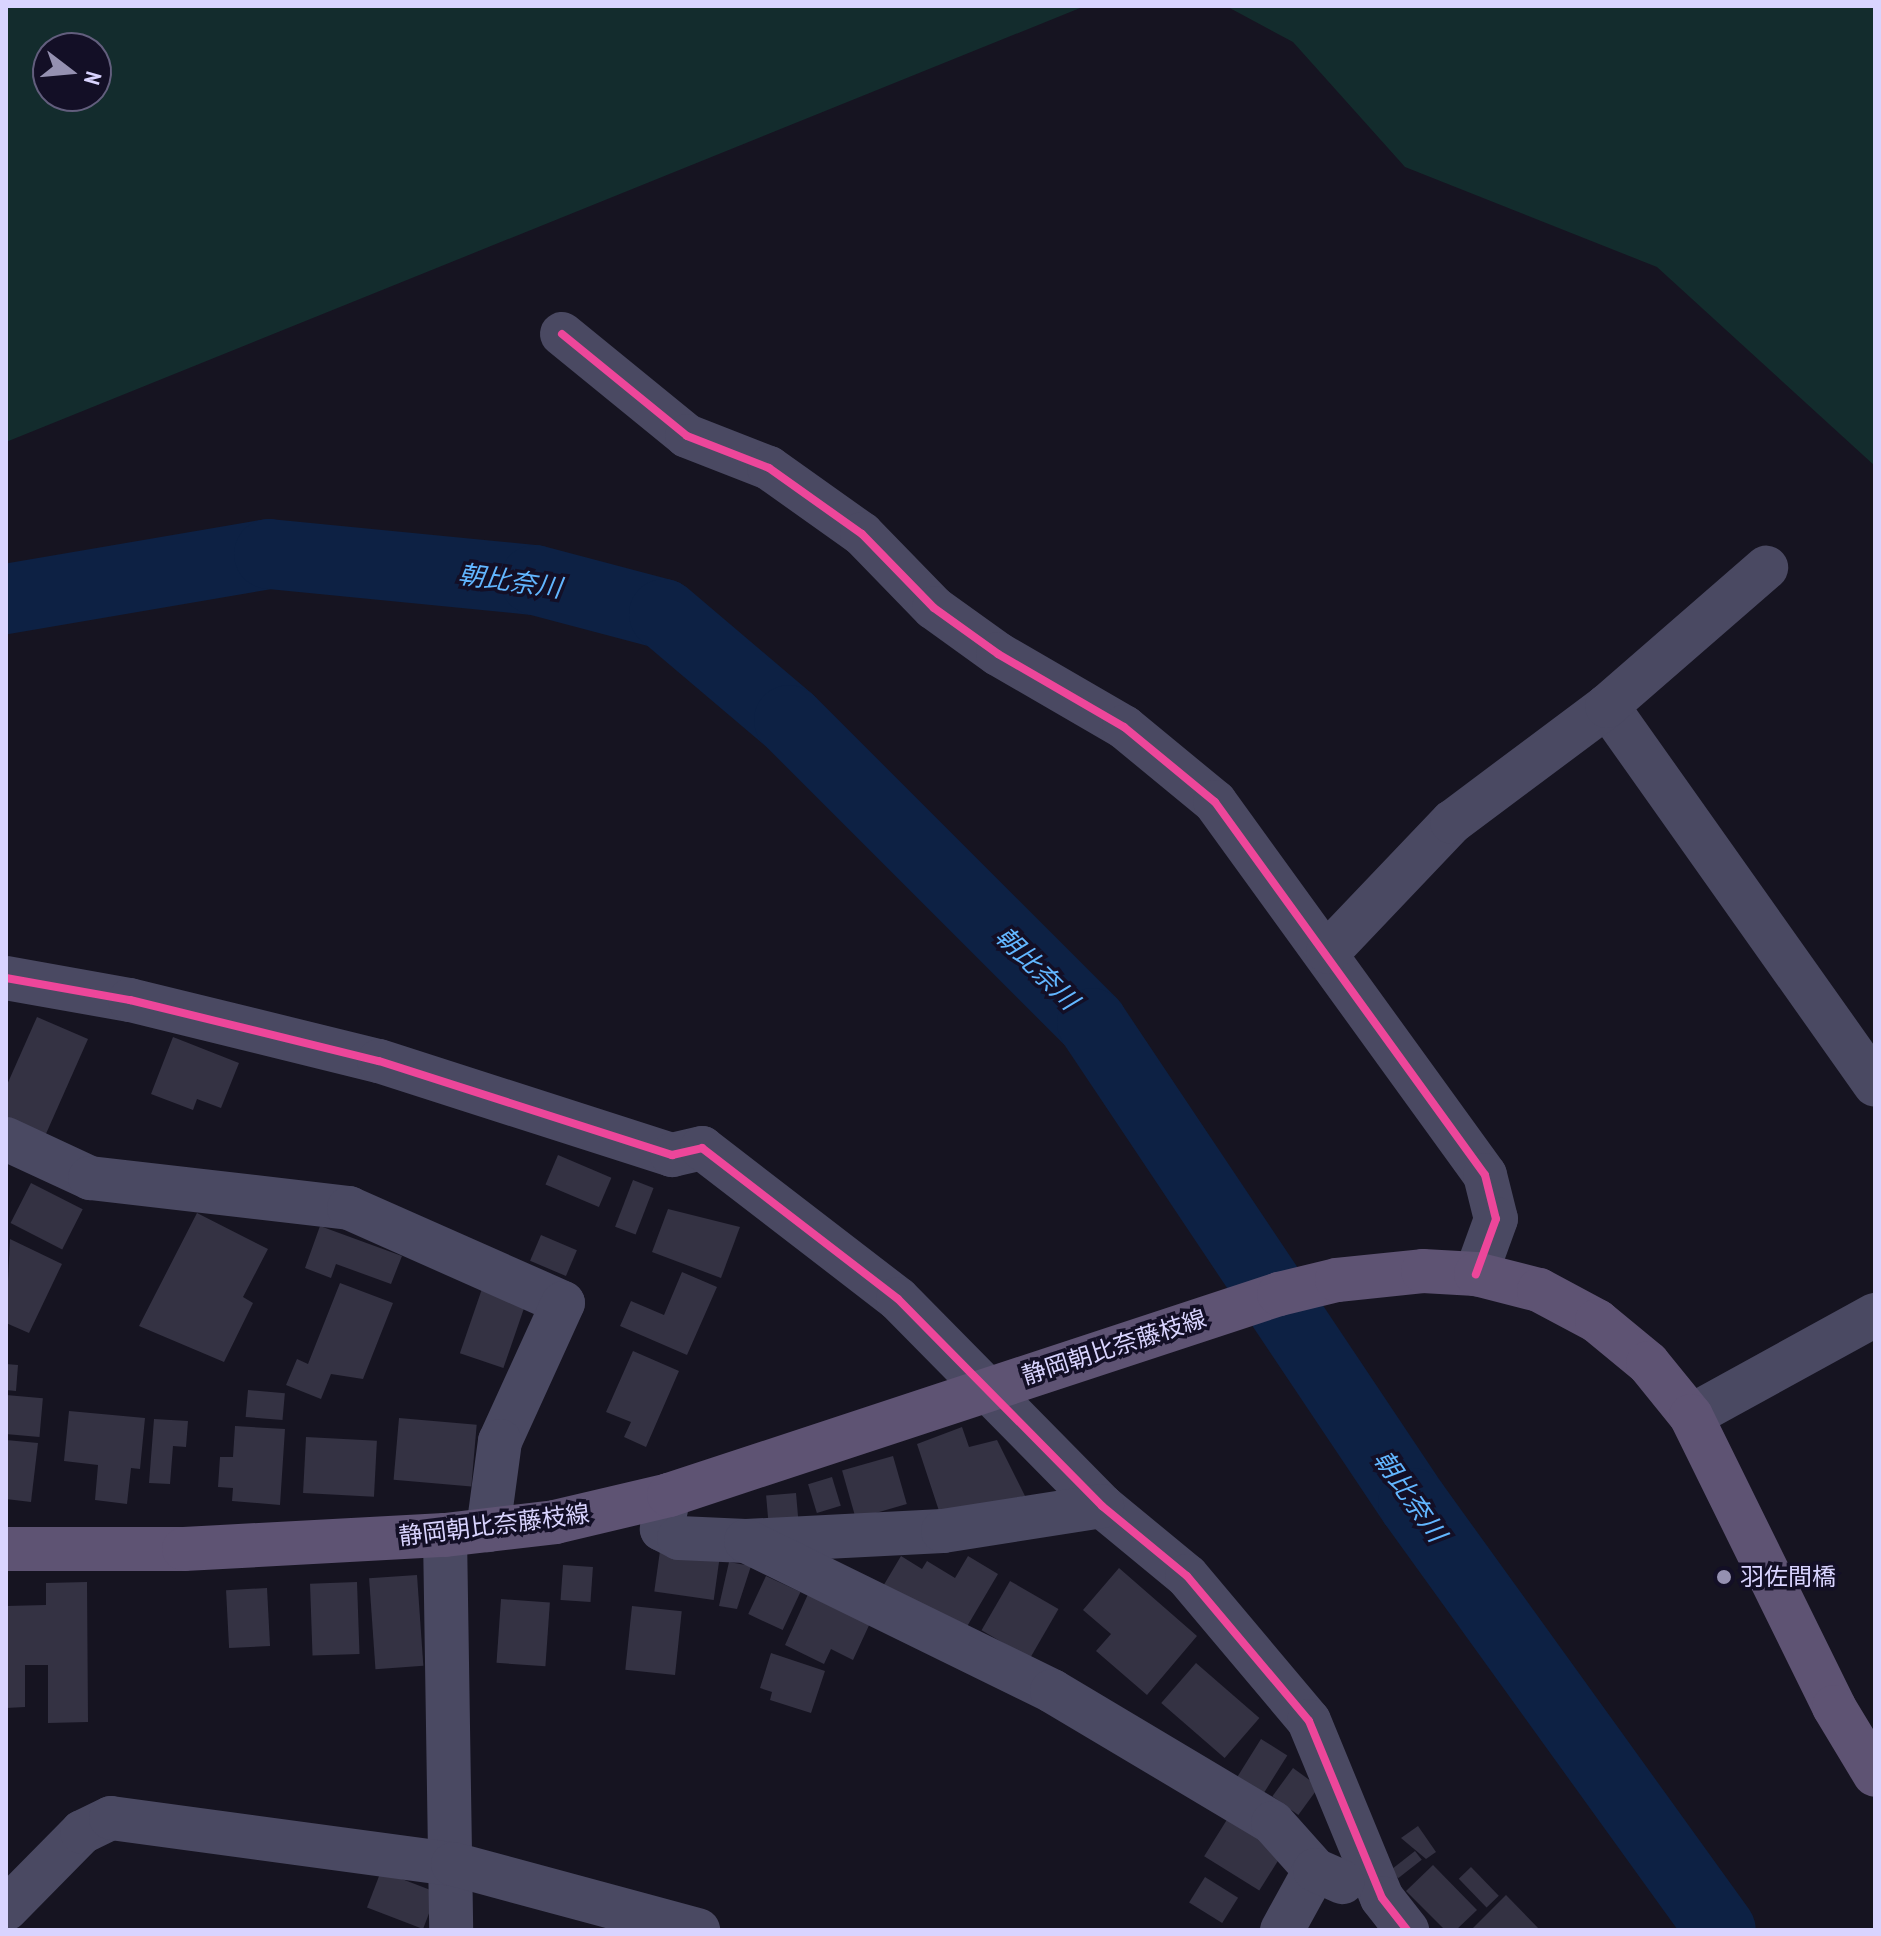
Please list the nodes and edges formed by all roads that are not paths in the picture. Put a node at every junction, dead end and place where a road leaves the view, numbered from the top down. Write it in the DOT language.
graph roads {
  1 [pos="562,334"];
  2 [pos="1766,568"];
  3 [pos="1607,706"];
  4 [pos="1328,952"];
  5 [pos="6,978"];
  6 [pos="1875,1085"];
  7 [pos="6,1139"];
  8 [pos="1476,1274"];
  9 [pos="1875,1315"];
  10 [pos="992,1387"];
  11 [pos="1691,1416"];
  12 [pos="669,1495"];
  13 [pos="1102,1506"];
  14 [pos="488,1530"];
  15 [pos="445,1535"];
  16 [pos="746,1541"];
  17 [pos="6,1549"];
  18 [pos="1875,1775"];
  19 [pos="453,1864"];
  20 [pos="1315,1870"];
  21 [pos="6,1909"];
  22 [pos="1394,1914"];
  23 [pos="451,1930"];
  24 [pos="698,1930"];
  25 [pos="1282,1930"];
  1 -- 4 [label="street"];
  2 -- 3 [label="street"];
  3 -- 4 [label="street"];
  3 -- 6 [label="street"];
  4 -- 8 [label="street"];
  5 -- 10 [label="street"];
  7 -- 14 [label="street"];
  8 -- 10 [label="main road, 静岡朝比奈藤枝線"];
  8 -- 11 [label="main road, 静岡朝比奈藤枝線"];
  9 -- 11 [label="street"];
  10 -- 12 [label="main road, 静岡朝比奈藤枝線"];
  10 -- 13 [label="street"];
  11 -- 18 [label="main road, 静岡朝比奈藤枝線"];
  12 -- 14 [label="main road, 静岡朝比奈藤枝線"];
  12 -- 16 [label="street"];
  13 -- 16 [label="street"];
  13 -- 22 [label="street"];
  14 -- 15 [label="main road, 静岡朝比奈藤枝線"];
  15 -- 17 [label="main road, 静岡朝比奈藤枝線"];
  15 -- 19 [label="street"];
  16 -- 20 [label="street"];
  19 -- 21 [label="street"];
  19 -- 23 [label="street"];
  19 -- 24 [label="street"];
  20 -- 22 [label="street"];
  20 -- 25 [label="street"];
}
